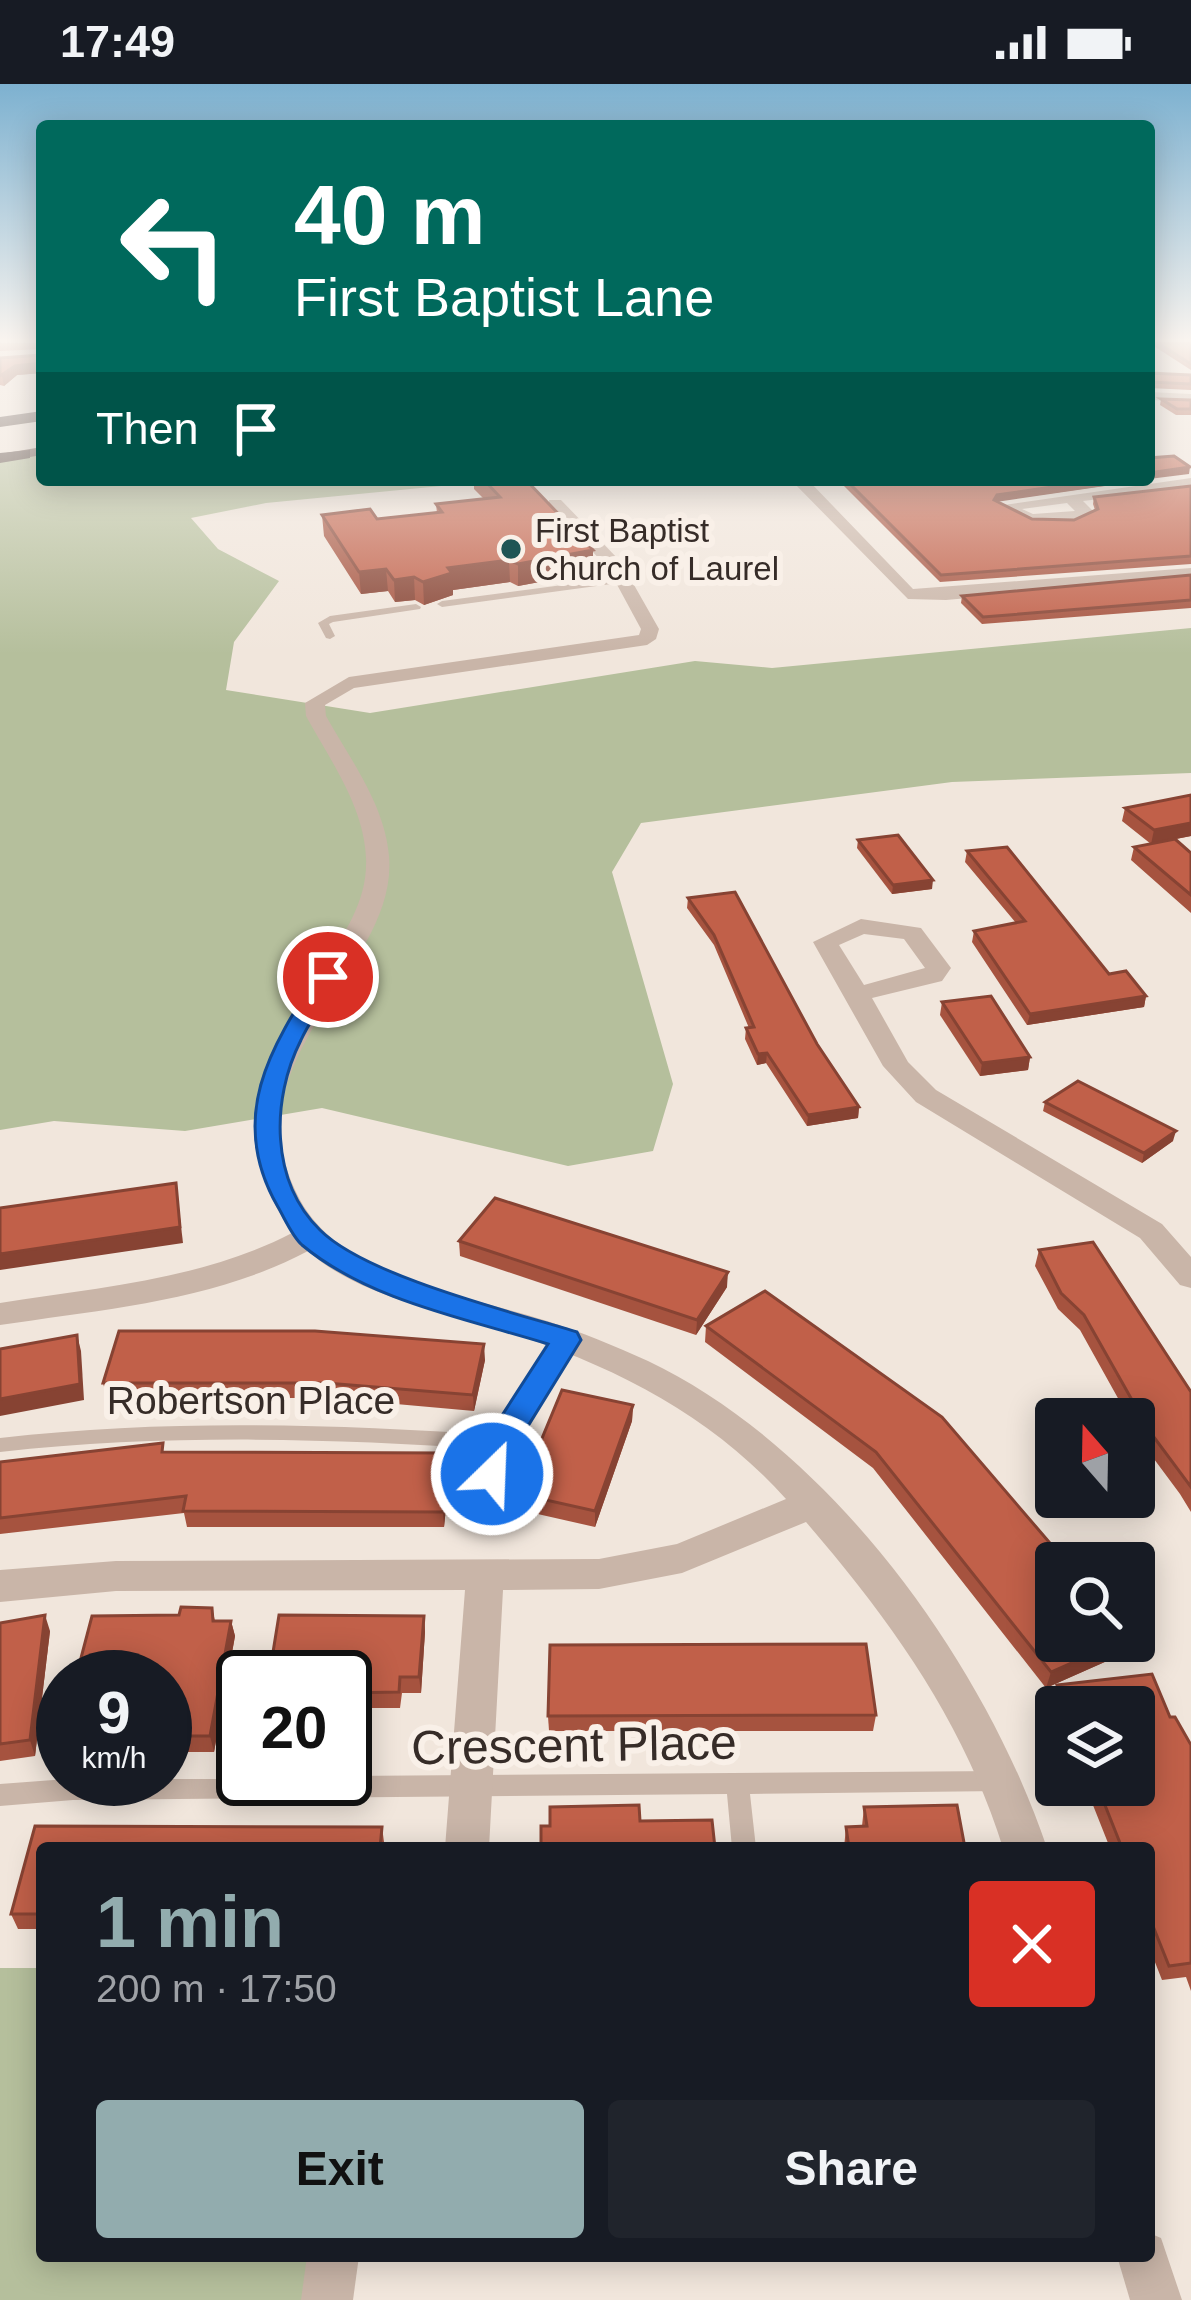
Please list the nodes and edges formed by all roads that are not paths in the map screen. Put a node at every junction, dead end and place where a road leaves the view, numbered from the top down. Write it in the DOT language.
graph roads {
  1 [pos="33,452"];
  2 [pos="0,458"];
  3 [pos="1191,483"];
  4 [pos="806,486"];
  5 [pos="1072,501"];
  6 [pos="555,503"];
  7 [pos="1191,574"];
  8 [pos="622,580"];
  9 [pos="442,604"];
  10 [pos="416,607"];
  11 [pos="330,636"];
  12 [pos="857,994"];
  13 [pos="310,1237"];
  14 [pos="1191,1277"];
  15 [pos="0,1314"];
  16 [pos="566,1340"];
  17 [pos="501,1443"];
  18 [pos="0,1445"];
  19 [pos="483,1504"];
  20 [pos="812,1504"];
  21 [pos="485,1578"];
  22 [pos="0,1586"];
  23 [pos="1006,1780"];
  24 [pos="738,1786"];
  25 [pos="474,1790"];
  26 [pos="0,1795"];
  27 [pos="468,1842"];
  28 [pos="743,1842"];
  29 [pos="1023,1842"];
  30 [pos="332,2262"];
  31 [pos="1145,2262"];
  32 [pos="328,2300"];
  33 [pos="1156,2300"];
  1 -- 2 [label="highway"];
  3 -- 5 [label="street"];
  4 -- 7 [label="street"];
  6 -- 8 [label="street"];
  8 -- 9 [label="lane"];
  8 -- 13 [label="street"];
  10 -- 11 [label="lane"];
  12 -- 14 [label="street"];
  13 -- 15 [label="street"];
  13 -- 16 [label="street"];
  16 -- 17 [label="lane"];
  16 -- 20 [label="street"];
  17 -- 18 [label="lane, Robertson Place"];
  17 -- 19 [label="lane"];
  20 -- 21 [label="street"];
  20 -- 23 [label="street"];
  21 -- 22 [label="street"];
  21 -- 25 [label="street"];
  23 -- 24 [label="lane, Crescent Place"];
  23 -- 29 [label="street"];
  24 -- 25 [label="lane, Crescent Place"];
  24 -- 28 [label="lane"];
  25 -- 26 [label="lane, Crescent Place"];
  25 -- 27 [label="street"];
  30 -- 32 [label="street"];
  31 -- 33 [label="street"];
}
